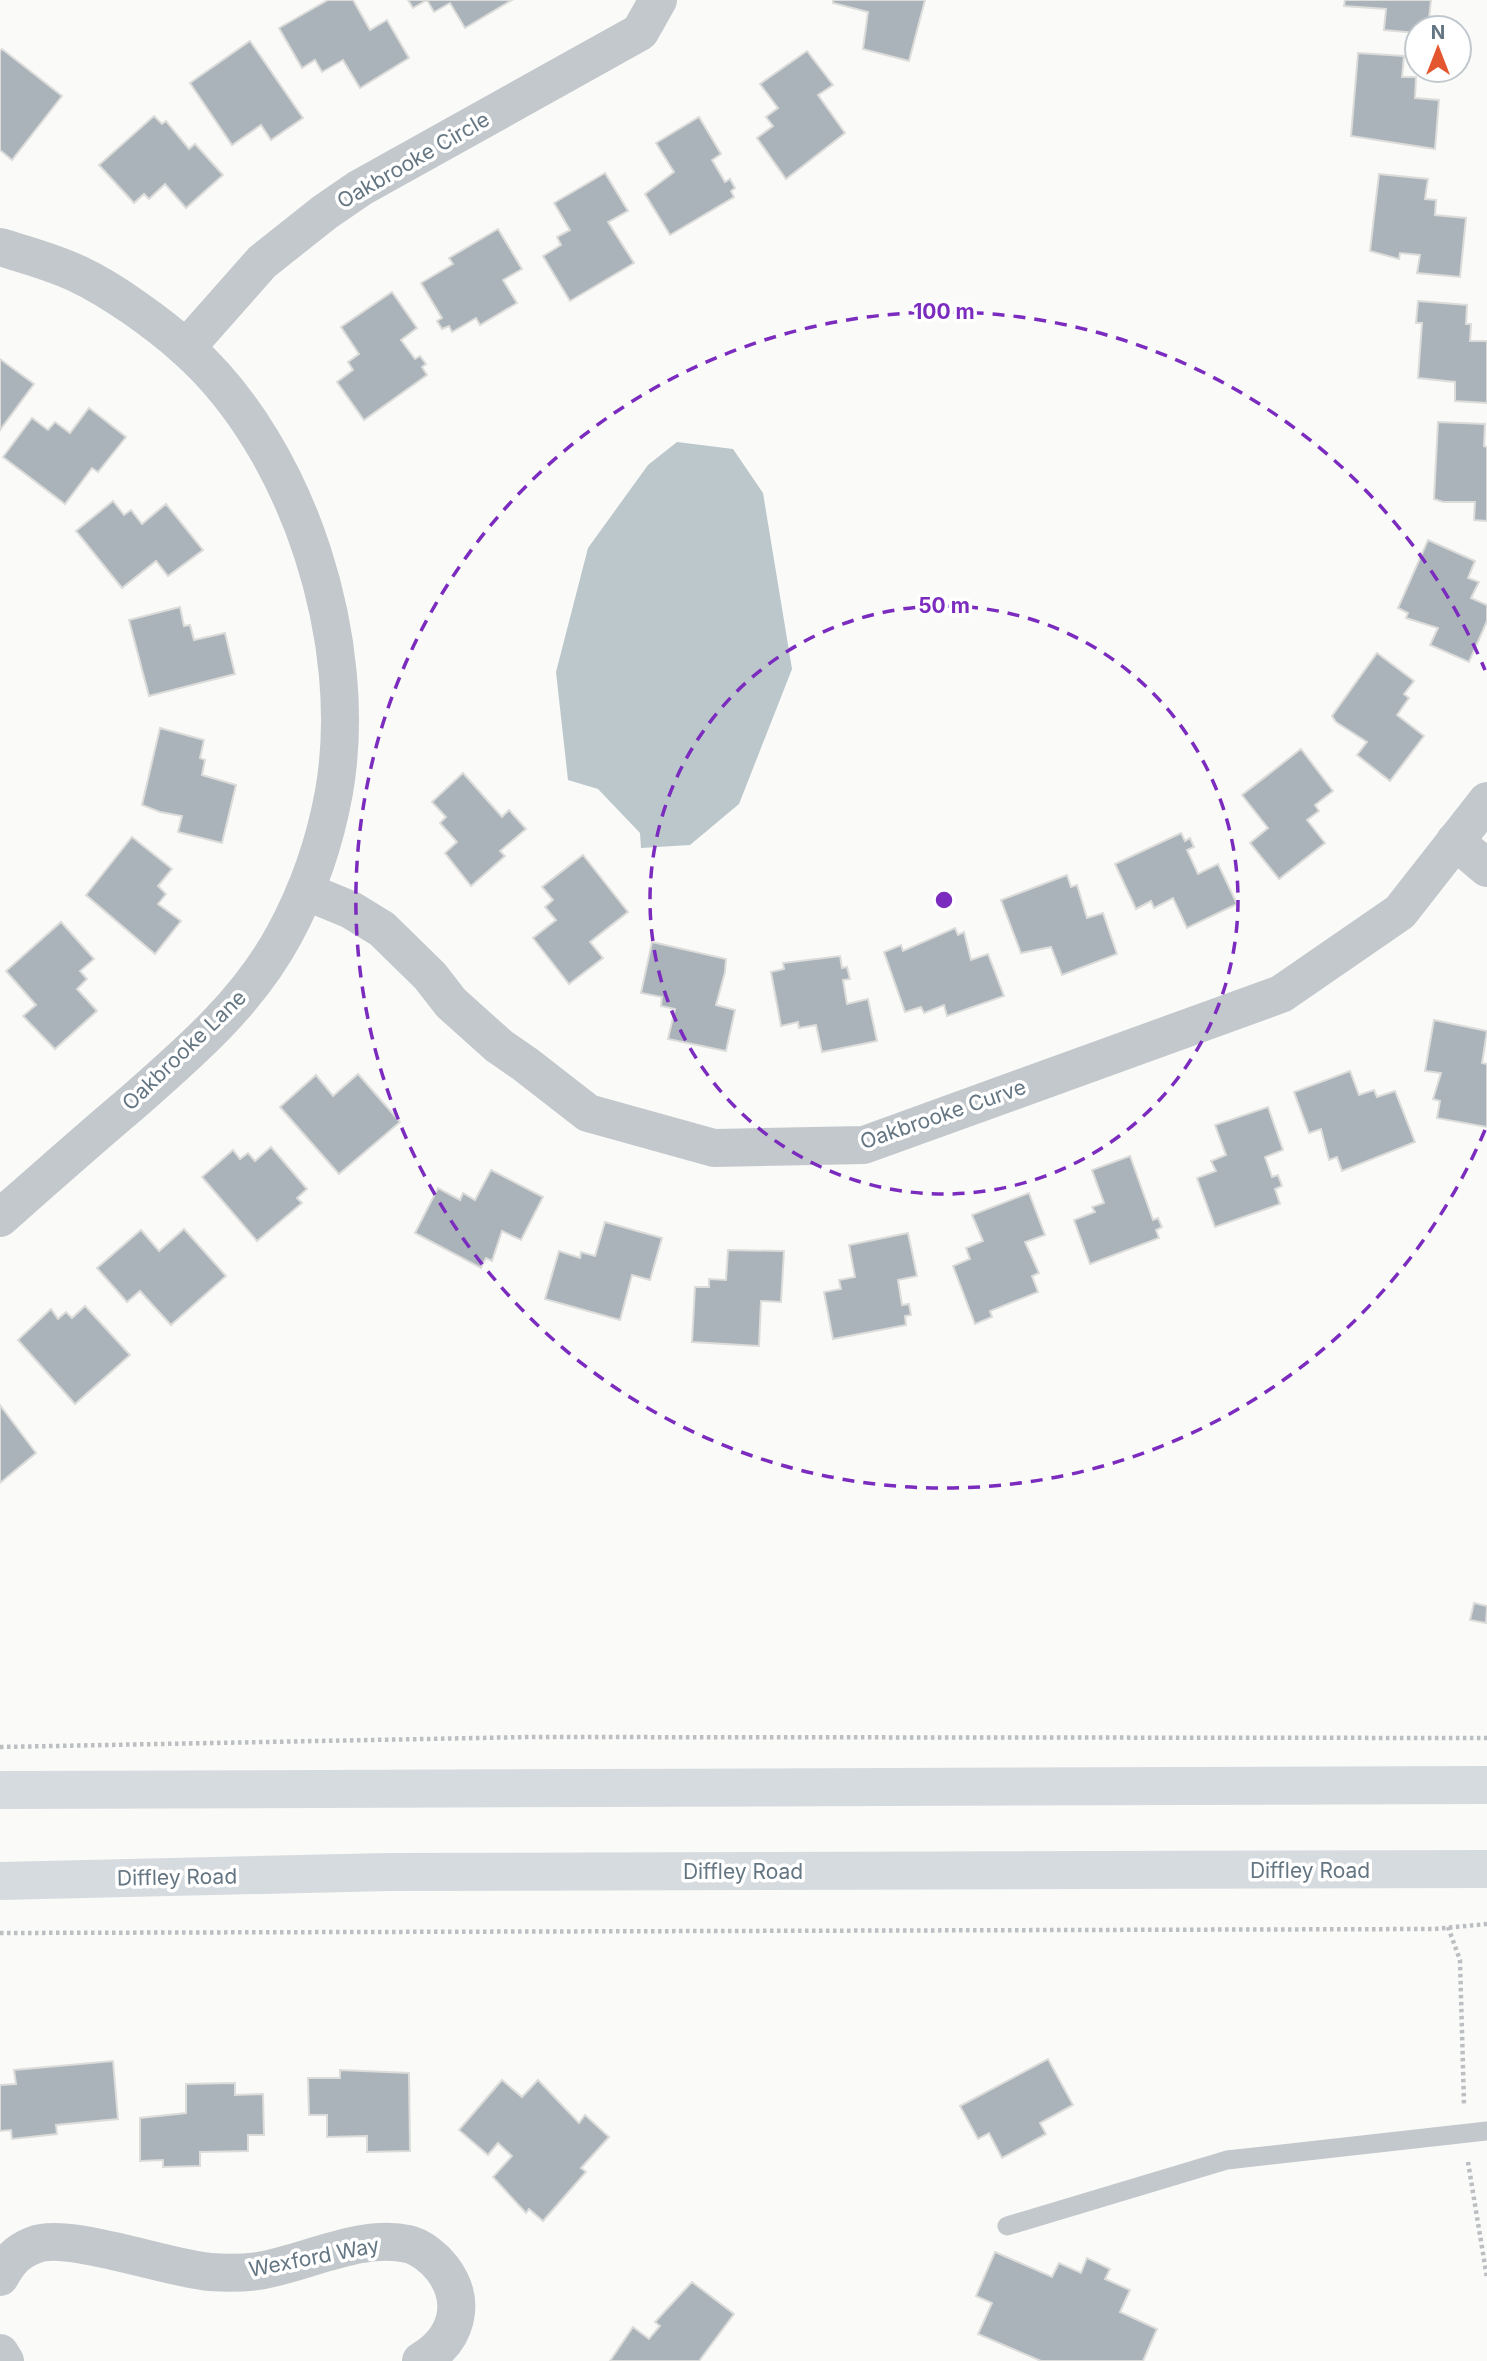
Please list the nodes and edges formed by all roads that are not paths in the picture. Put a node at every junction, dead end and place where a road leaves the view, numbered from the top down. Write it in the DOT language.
graph roads {
  1 [pos="658,0"];
  2 [pos="0,247"];
  3 [pos="186,348"];
  4 [pos="1487,801"];
  5 [pos="1455,841"];
  6 [pos="1487,868"];
  7 [pos="305,891"];
  8 [pos="0,1218"];
  9 [pos="1487,1784"];
  10 [pos="0,1790"];
  11 [pos="1487,1869"];
  12 [pos="0,1881"];
  13 [pos="1487,2131"];
  14 [pos="1007,2226"];
  15 [pos="0,2277"];
  16 [pos="0,2353"];
  17 [pos="5,2361"];
  18 [pos="421,2361"];
  1 -- 3 [label="street, Oakbrooke Circle"];
  2 -- 3 [label="street, Oakbrooke Lane"];
  3 -- 7 [label="street, Oakbrooke Lane"];
  4 -- 5 [label="street, Oakbrooke Curve"];
  5 -- 6 [label="street"];
  5 -- 7 [label="street, Oakbrooke Curve"];
  7 -- 8 [label="street, Oakbrooke Lane"];
  9 -- 10 [label="main road"];
  11 -- 12 [label="main road, Diffley Road"];
  13 -- 14 [label="lane"];
  15 -- 18 [label="street, Wexford Way"];
  16 -- 17 [label="street"];
}
